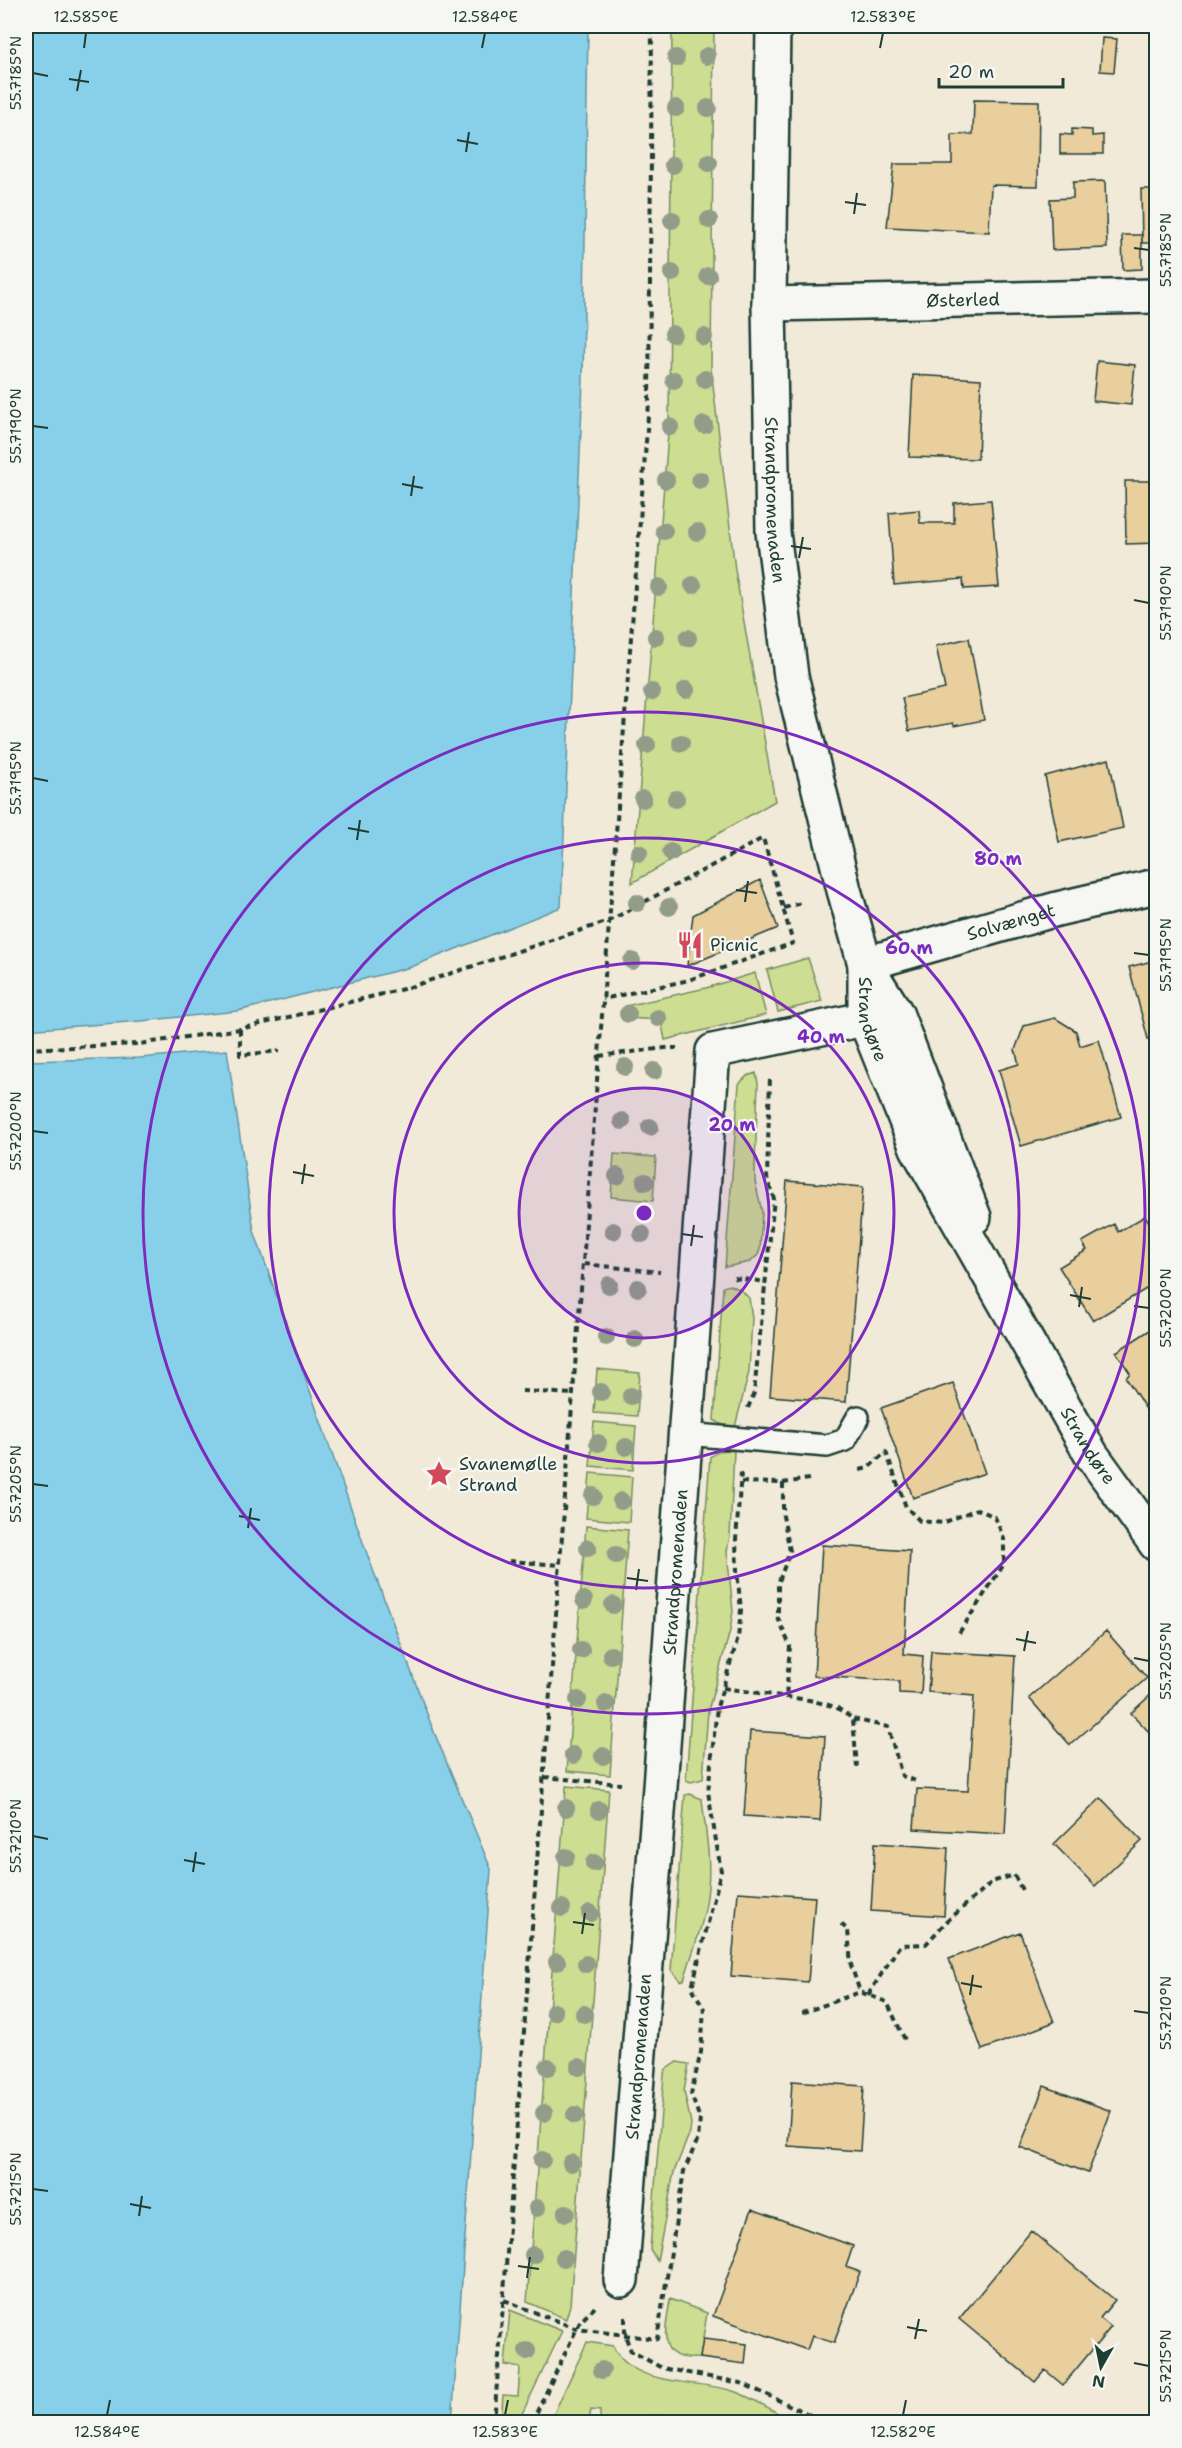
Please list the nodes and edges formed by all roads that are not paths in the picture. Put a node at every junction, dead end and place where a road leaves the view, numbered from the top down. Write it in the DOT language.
graph roads {
  1 [pos="773,26"];
  2 [pos="1156,296"];
  3 [pos="769,304"];
  4 [pos="1156,886"];
  5 [pos="865,964"];
  6 [pos="881,1016"];
  7 [pos="858,1417"];
  8 [pos="685,1434"];
  9 [pos="1156,1544"];
  10 [pos="621,2280"];
  1 -- 3 [label="street, Strandpromenaden"];
  2 -- 3 [label="street, Østerled"];
  3 -- 5 [label="street, Strandpromenaden"];
  4 -- 5 [label="street, Solvænget"];
  5 -- 6 [label="street, Strandøre"];
  6 -- 8 [label="street, Strandpromenaden"];
  6 -- 9 [label="street, Strandøre"];
  7 -- 8 [label="lane"];
  8 -- 10 [label="street, Strandpromenaden"];
}
